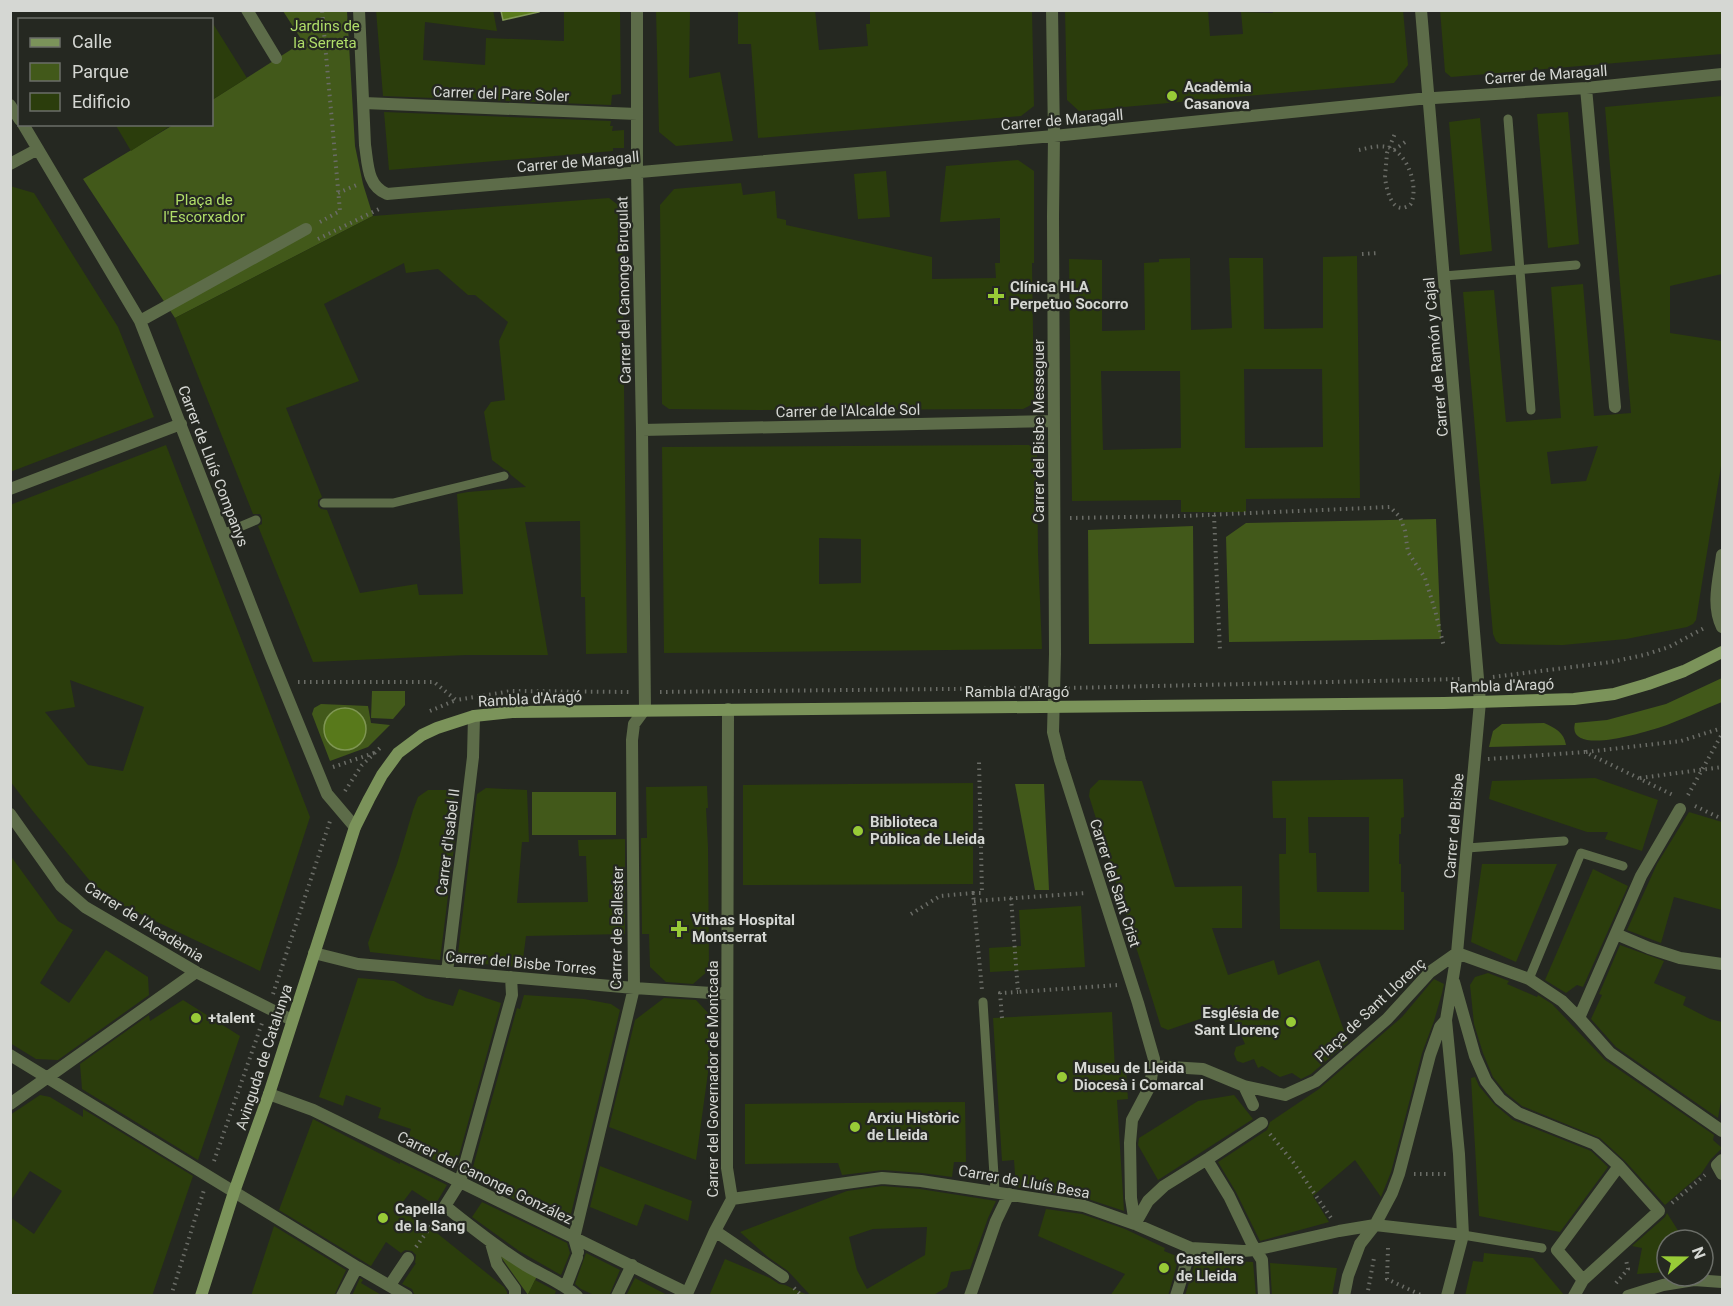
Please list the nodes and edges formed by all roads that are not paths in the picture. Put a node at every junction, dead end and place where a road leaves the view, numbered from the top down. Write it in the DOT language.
graph roads {
  1 [pos="247,10"];
  2 [pos="358,10"];
  3 [pos="637,10"];
  4 [pos="1052,10"];
  5 [pos="1421,10"];
  6 [pos="276,58"];
  7 [pos="1722,74"];
  8 [pos="1586,88"];
  9 [pos="1428,99"];
  10 [pos="364,103"];
  11 [pos="637,114"];
  12 [pos="1508,118"];
  13 [pos="24,126"];
  14 [pos="1054,136"];
  15 [pos="38,149"];
  16 [pos="10,164"];
  17 [pos="637,171"];
  18 [pos="306,229"];
  19 [pos="1576,265"];
  20 [pos="1521,270"];
  21 [pos="1444,276"];
  22 [pos="140,321"];
  23 [pos="1615,406"];
  24 [pos="1531,410"];
  25 [pos="1054,421"];
  26 [pos="181,424"];
  27 [pos="642,430"];
  28 [pos="504,476"];
  29 [pos="10,489"];
  30 [pos="324,502"];
  31 [pos="256,520"];
  32 [pos="223,534"];
  33 [pos="1722,555"];
  34 [pos="1721,624"];
  35 [pos="1722,652"];
  36 [pos="1480,702"];
  37 [pos="1053,707"];
  38 [pos="728,709"];
  39 [pos="645,710"];
  40 [pos="474,716"];
  41 [pos="1682,805"];
  42 [pos="10,814"];
  43 [pos="355,827"];
  44 [pos="1564,841"];
  45 [pos="1467,848"];
  46 [pos="1623,866"];
  47 [pos="1616,934"];
  48 [pos="314,953"];
  49 [pos="1457,953"];
  50 [pos="1722,964"];
  51 [pos="196,972"];
  52 [pos="447,972"];
  53 [pos="511,977"];
  54 [pos="1454,979"];
  55 [pos="1529,979"];
  56 [pos="634,988"];
  57 [pos="727,994"];
  58 [pos="983,1002"];
  59 [pos="1579,1018"];
  60 [pos="292,1020"];
  61 [pos="1446,1020"];
  62 [pos="10,1055"];
  63 [pos="1154,1066"];
  64 [pos="47,1078"];
  65 [pos="1244,1086"];
  66 [pos="269,1094"];
  67 [pos="10,1104"];
  68 [pos="1253,1105"];
  69 [pos="1262,1123"];
  70 [pos="1722,1131"];
  71 [pos="1207,1160"];
  72 [pos="1619,1166"];
  73 [pos="460,1182"];
  74 [pos="995,1191"];
  75 [pos="234,1192"];
  76 [pos="1009,1194"];
  77 [pos="732,1199"];
  78 [pos="1135,1224"];
  79 [pos="1375,1225"];
  80 [pos="715,1231"];
  81 [pos="1462,1235"];
  82 [pos="574,1238"];
  83 [pos="490,1243"];
  84 [pos="1191,1248"];
  85 [pos="1542,1248"];
  86 [pos="1255,1250"];
  87 [pos="408,1258"];
  88 [pos="632,1265"];
  89 [pos="357,1268"];
  90 [pos="783,1277"];
  91 [pos="1583,1280"];
  92 [pos="1722,1282"];
  93 [pos="390,1285"];
  94 [pos="566,1286"];
  95 [pos="686,1294"];
  96 [pos="201,1296"];
  97 [pos="342,1296"];
  98 [pos="407,1296"];
  99 [pos="515,1296"];
  100 [pos="577,1296"];
  101 [pos="617,1296"];
  102 [pos="970,1296"];
  103 [pos="1176,1296"];
  104 [pos="1264,1296"];
  105 [pos="1344,1296"];
  106 [pos="1447,1296"];
  107 [pos="1574,1296"];
  108 [pos="1628,1296"];
  1 -- 6 [label="street"];
  2 -- 10 [label="street, Carrer de Maragall"];
  3 -- 11 [label="street, Carrer del Canonge Brugulat"];
  4 -- 14 [label="street, Carrer del Bisbe Messeguer"];
  5 -- 9 [label="street, Carrer de Ramón y Cajal"];
  7 -- 8 [label="street, Carrer de Maragall"];
  8 -- 9 [label="street, Carrer de Maragall"];
  8 -- 23 [label="street"];
  9 -- 14 [label="street, Carrer de Maragall"];
  9 -- 21 [label="street, Carrer de Ramón y Cajal"];
  10 -- 11 [label="street, Carrer del Pare Soler"];
  10 -- 17 [label="street, Carrer de Maragall"];
  11 -- 17 [label="street, Carrer del Canonge Brugulat"];
  12 -- 20 [label="lane"];
  13 -- 15 [label="street, Carrer de Lluís Companys"];
  14 -- 17 [label="street, Carrer de Maragall"];
  14 -- 25 [label="street, Carrer del Bisbe Messeguer"];
  15 -- 16 [label="street"];
  15 -- 22 [label="street, Carrer de Lluís Companys"];
  17 -- 27 [label="street, Carrer del Canonge Brugulat"];
  18 -- 22 [label="street"];
  19 -- 20 [label="lane"];
  20 -- 21 [label="lane"];
  20 -- 24 [label="lane"];
  21 -- 36 [label="street, Carrer de Ramón y Cajal"];
  22 -- 26 [label="street, Carrer de Lluís Companys"];
  25 -- 27 [label="street, Carrer de l'Alcalde Sol"];
  25 -- 37 [label="street, Carrer del Bisbe Messeguer"];
  26 -- 29 [label="street"];
  26 -- 32 [label="street, Carrer de Lluís Companys"];
  27 -- 39 [label="street, Carrer del Canonge Brugulat"];
  28 -- 30 [label="lane"];
  31 -- 32 [label="lane"];
  32 -- 43 [label="street, Carrer de Lluís Companys"];
  33 -- 34 [label="street"];
  35 -- 36 [label="main road, Rambla d'Aragó"];
  36 -- 37 [label="main road, Rambla d'Aragó"];
  36 -- 45 [label="street, Carrer del Bisbe"];
  37 -- 38 [label="main road, Rambla d'Aragó"];
  37 -- 63 [label="street, Carrer del Sant Crist"];
  38 -- 39 [label="main road, Rambla d'Aragó"];
  38 -- 57 [label="street, Carrer del Governador de Montcada"];
  39 -- 40 [label="main road, Rambla d'Aragó"];
  39 -- 56 [label="street, Carrer de Ballester"];
  40 -- 43 [label="main road, Rambla d'Aragó"];
  40 -- 52 [label="street, Carrer d'Isabel II"];
  41 -- 47 [label="street"];
  42 -- 51 [label="street, Carrer de l'Acadèmia"];
  43 -- 48 [label="main road, Avinguda de Catalunya"];
  44 -- 45 [label="lane"];
  45 -- 49 [label="street, Carrer del Bisbe"];
  46 -- 55 [label="lane"];
  47 -- 50 [label="street"];
  47 -- 59 [label="street"];
  48 -- 52 [label="street, Carrer del Bisbe Torres"];
  48 -- 60 [label="main road, Avinguda de Catalunya"];
  49 -- 54 [label="street, Carrer del Bisbe"];
  49 -- 55 [label="street"];
  49 -- 65 [label="street, Plaça de Sant Llorenç"];
  51 -- 60 [label="street, Carrer de l'Acadèmia"];
  51 -- 64 [label="street"];
  52 -- 53 [label="street, Carrer del Bisbe Torres"];
  53 -- 56 [label="street, Carrer del Bisbe Torres"];
  53 -- 73 [label="street"];
  54 -- 61 [label="street, Carrer del Bisbe"];
  54 -- 72 [label="street"];
  55 -- 59 [label="street"];
  56 -- 57 [label="street, Carrer del Bisbe Torres"];
  56 -- 82 [label="street, Carrer de Ballester"];
  57 -- 77 [label="street, Carrer del Governador de Montcada"];
  58 -- 74 [label="lane"];
  59 -- 70 [label="street"];
  60 -- 66 [label="main road, Avinguda de Catalunya"];
  61 -- 79 [label="street"];
  61 -- 81 [label="street"];
  62 -- 64 [label="street"];
  63 -- 65 [label="street"];
  63 -- 78 [label="street"];
  64 -- 67 [label="street"];
  64 -- 75 [label="street"];
  65 -- 68 [label="street"];
  66 -- 73 [label="street, Carrer del Canonge González"];
  66 -- 75 [label="main road, Avinguda de Catalunya"];
  69 -- 71 [label="street"];
  71 -- 78 [label="street"];
  71 -- 86 [label="street"];
  72 -- 91 [label="street"];
  72 -- 91 [label="street"];
  73 -- 82 [label="street, Carrer del Canonge González"];
  73 -- 83 [label="street"];
  74 -- 76 [label="street, Carrer de Lluís Besa"];
  74 -- 77 [label="street, Carrer de Lluís Besa"];
  75 -- 89 [label="street"];
  75 -- 96 [label="main road, Avinguda de Catalunya"];
  76 -- 78 [label="street, Carrer de Lluís Besa"];
  76 -- 102 [label="street"];
  77 -- 80 [label="street, Carrer del Governador de Montcada"];
  78 -- 84 [label="street, Carrer de Lluís Besa"];
  79 -- 81 [label="street, Carrer de Lluís Besa"];
  79 -- 86 [label="street, Carrer de Lluís Besa"];
  79 -- 105 [label="street"];
  80 -- 90 [label="street"];
  80 -- 95 [label="street, Carrer del Governador de Montcada"];
  81 -- 85 [label="lane"];
  81 -- 106 [label="street"];
  82 -- 88 [label="street, Carrer del Canonge González"];
  82 -- 94 [label="street, Carrer de Ballester"];
  83 -- 94 [label="street"];
  83 -- 99 [label="street"];
  84 -- 86 [label="street, Carrer de Lluís Besa"];
  84 -- 103 [label="street"];
  86 -- 104 [label="street"];
  87 -- 93 [label="street"];
  88 -- 95 [label="street, Carrer del Canonge González"];
  88 -- 101 [label="street"];
  89 -- 93 [label="street"];
  89 -- 97 [label="street"];
  91 -- 107 [label="street"];
  92 -- 108 [label="street"];
  93 -- 98 [label="street"];
  94 -- 100 [label="street"];
}
